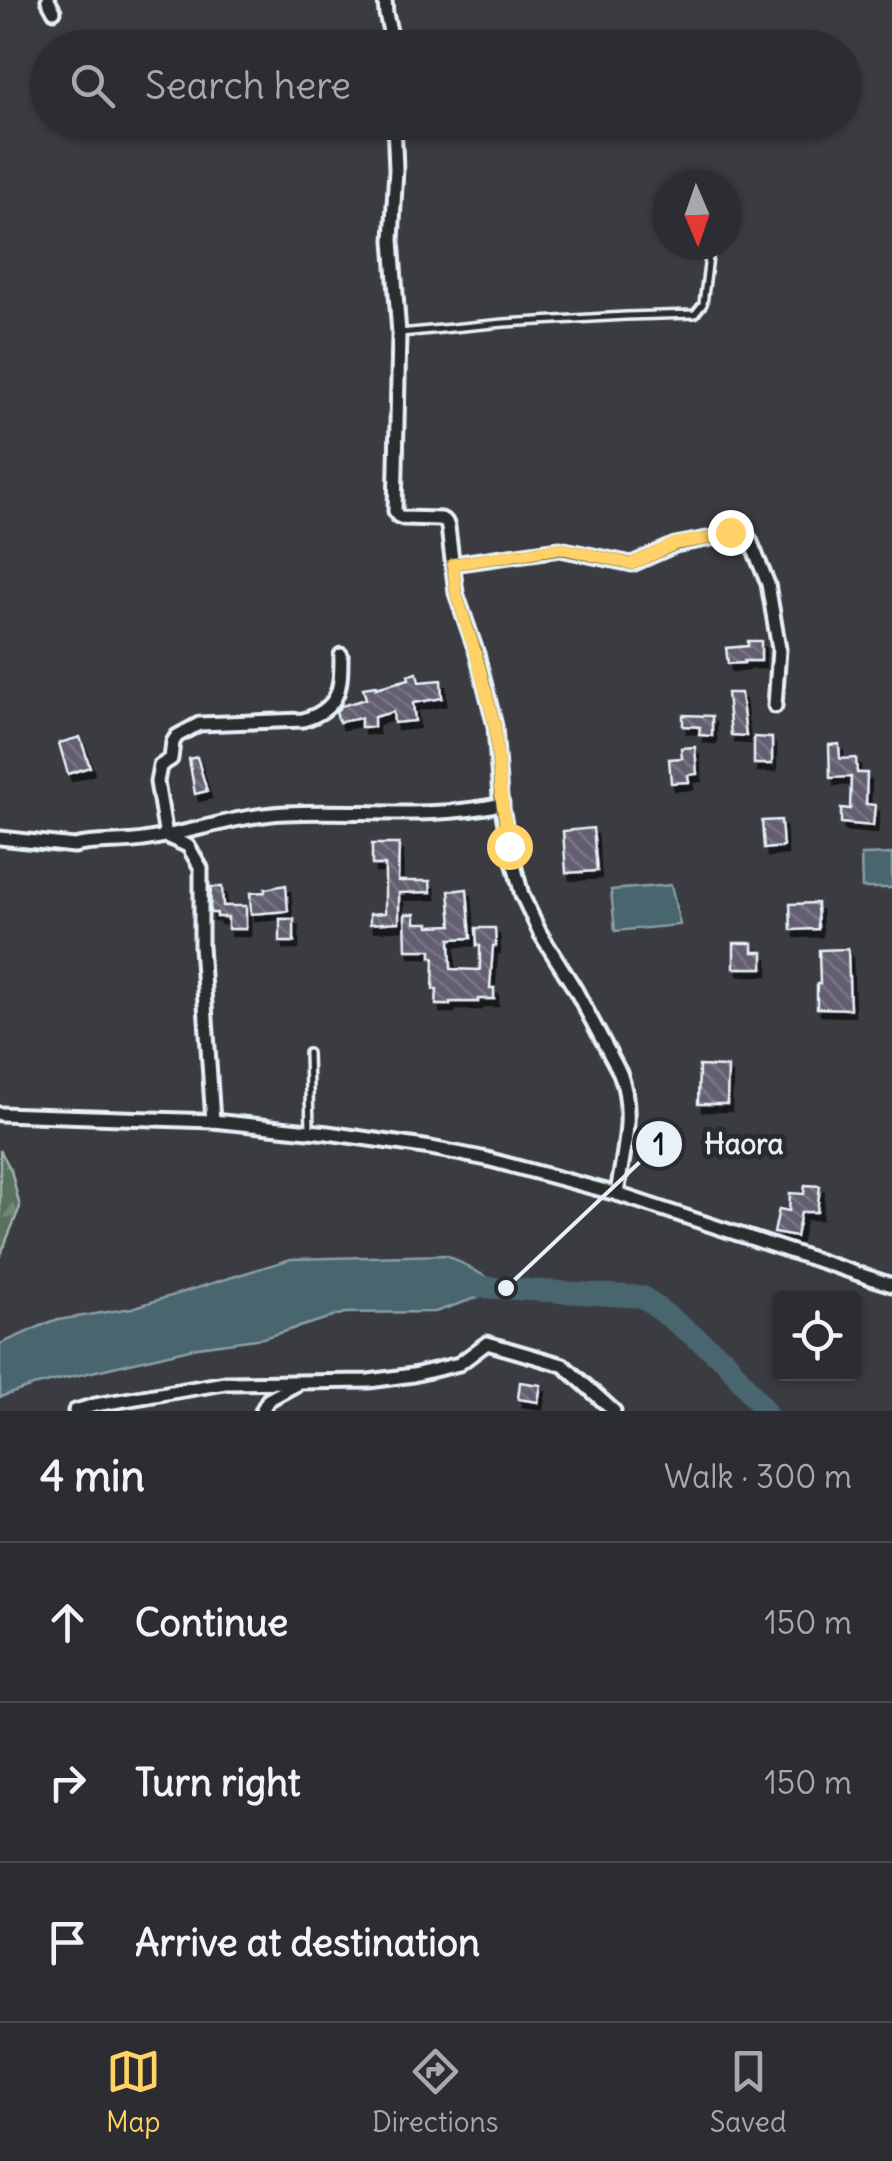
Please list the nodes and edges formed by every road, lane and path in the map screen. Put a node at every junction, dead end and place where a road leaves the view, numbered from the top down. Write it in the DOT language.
graph roads {
  1 [pos="385,0"];
  2 [pos="391,30"];
  3 [pos="395,140"];
  4 [pos="709,260"];
  5 [pos="398,334"];
  6 [pos="453,564"];
  7 [pos="341,655"];
  8 [pos="775,706"];
  9 [pos="502,804"];
  10 [pos="166,836"];
  11 [pos="0,838"];
  12 [pos="308,1053"];
  13 [pos="0,1114"];
  14 [pos="213,1120"];
  15 [pos="310,1131"];
  16 [pos="618,1194"];
  17 [pos="892,1285"];
  18 [pos="299,1383"];
  19 [pos="75,1411"];
  20 [pos="262,1411"];
  21 [pos="614,1411"];
  1 -- 2 [label="street"];
  3 -- 5 [label="street"];
  4 -- 5 [label="lane"];
  5 -- 6 [label="street"];
  6 -- 8 [label="street"];
  6 -- 9 [label="street"];
  7 -- 10 [label="street"];
  9 -- 10 [label="street"];
  9 -- 16 [label="street"];
  10 -- 11 [label="street"];
  10 -- 14 [label="street"];
  12 -- 15 [label="lane"];
  13 -- 14 [label="street"];
  14 -- 15 [label="street"];
  15 -- 16 [label="street"];
  16 -- 17 [label="street"];
  18 -- 19 [label="street"];
  18 -- 20 [label="street"];
  18 -- 21 [label="street"];
}
